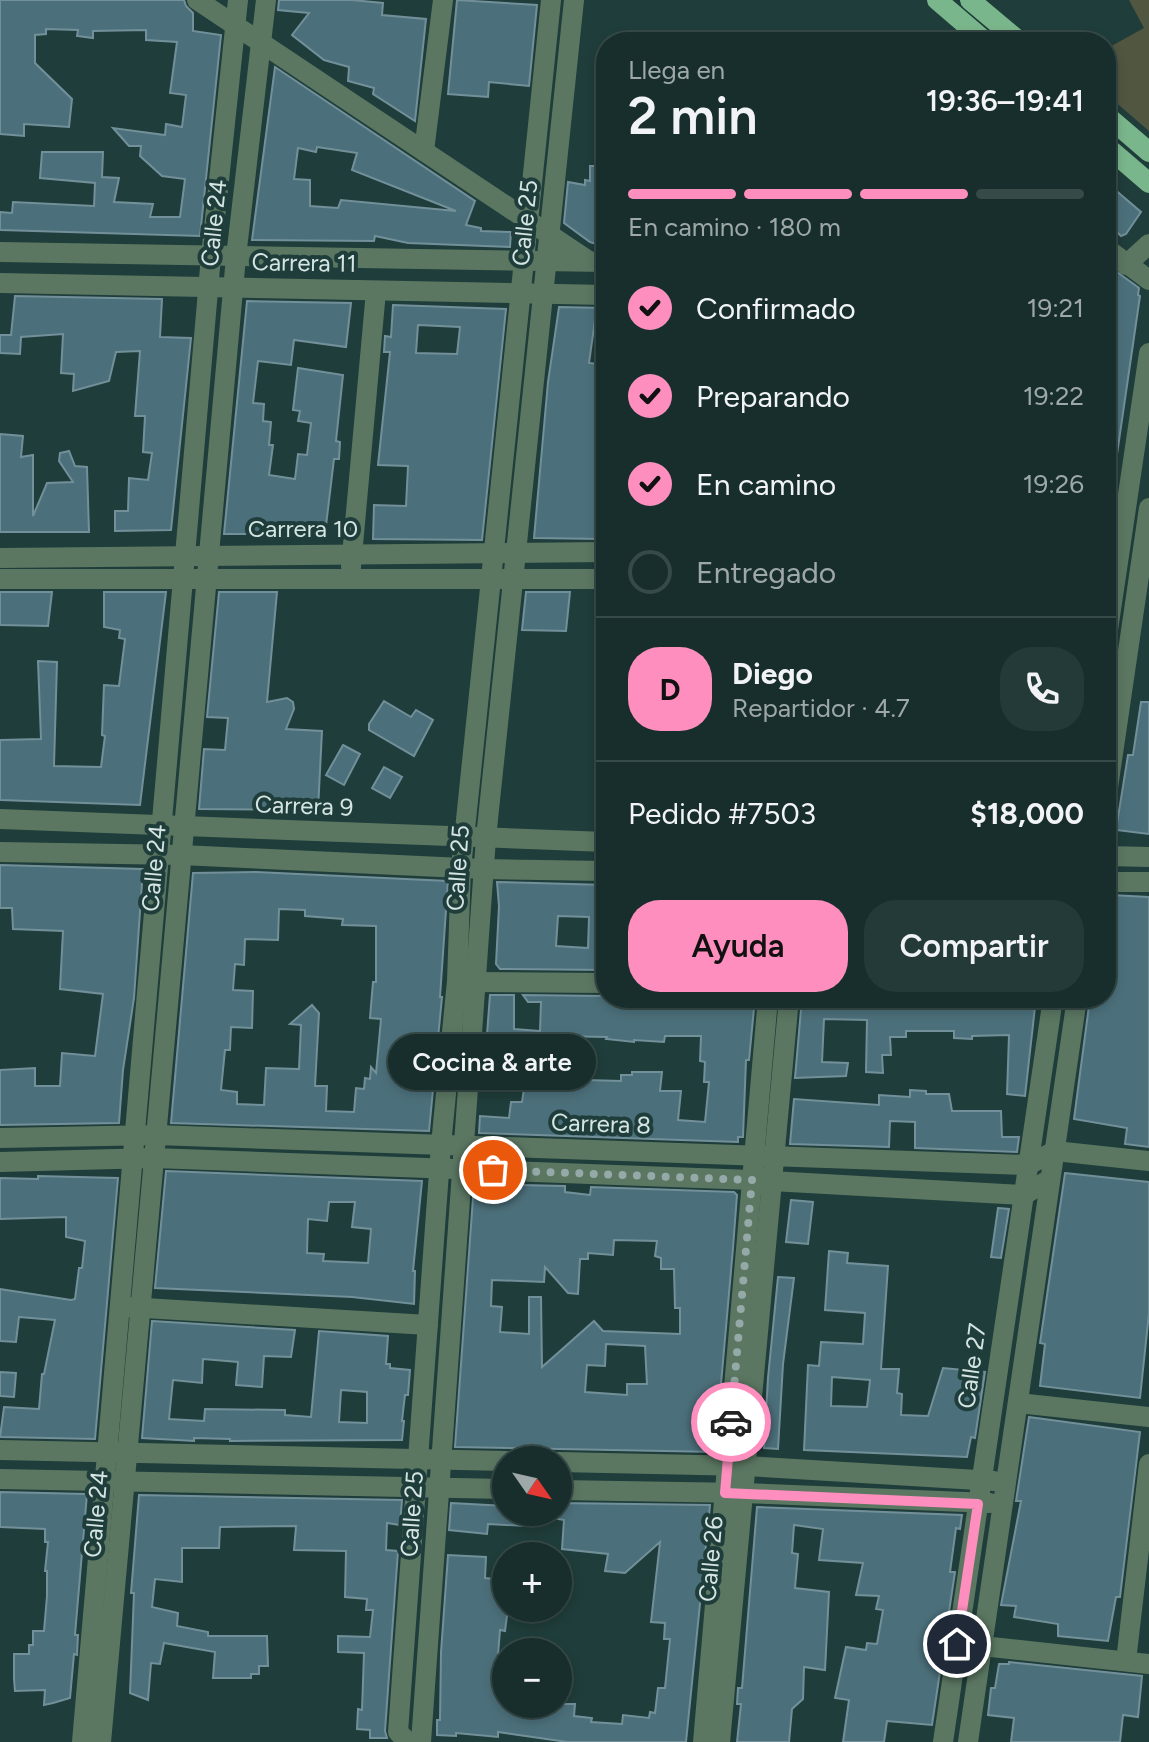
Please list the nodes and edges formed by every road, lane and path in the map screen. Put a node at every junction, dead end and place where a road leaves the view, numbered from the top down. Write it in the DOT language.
graph roads {
  1 [pos="197,0"];
  2 [pos="238,0"];
  3 [pos="266,0"];
  4 [pos="443,0"];
  5 [pos="551,0"];
  6 [pos="574,0"];
  7 [pos="937,0"];
  8 [pos="970,0"];
  9 [pos="236,26"];
  10 [pos="974,32"];
  11 [pos="1008,32"];
  12 [pos="260,43"];
  13 [pos="1116,124"];
  14 [pos="424,151"];
  15 [pos="1149,152"];
  16 [pos="1116,155"];
  17 [pos="1149,183"];
  18 [pos="529,222"];
  19 [pos="550,235"];
  20 [pos="1149,244"];
  21 [pos="0,252"];
  22 [pos="211,256"];
  23 [pos="1116,256"];
  24 [pos="236,257"];
  25 [pos="525,262"];
  26 [pos="547,262"];
  27 [pos="596,263"];
  28 [pos="1126,265"];
  29 [pos="596,266"];
  30 [pos="1149,280"];
  31 [pos="0,283"];
  32 [pos="208,287"];
  33 [pos="233,287"];
  34 [pos="376,291"];
  35 [pos="522,294"];
  36 [pos="544,294"];
  37 [pos="596,295"];
  38 [pos="1149,353"];
  39 [pos="1143,433"];
  40 [pos="1149,508"];
  41 [pos="1116,520"];
  42 [pos="1116,523"];
  43 [pos="1147,535"];
  44 [pos="492,552"];
  45 [pos="514,552"];
  46 [pos="596,552"];
  47 [pos="185,554"];
  48 [pos="209,554"];
  49 [pos="1116,554"];
  50 [pos="352,556"];
  51 [pos="1142,556"];
  52 [pos="0,558"];
  53 [pos="0,579"];
  54 [pos="183,579"];
  55 [pos="206,579"];
  56 [pos="351,579"];
  57 [pos="491,579"];
  58 [pos="513,579"];
  59 [pos="596,579"];
  60 [pos="1116,579"];
  61 [pos="1138,579"];
  62 [pos="1116,732"];
  63 [pos="0,819"];
  64 [pos="161,826"];
  65 [pos="184,827"];
  66 [pos="476,838"];
  67 [pos="596,842"];
  68 [pos="0,852"];
  69 [pos="181,855"];
  70 [pos="159,856"];
  71 [pos="1116,856"];
  72 [pos="1149,857"];
  73 [pos="461,868"];
  74 [pos="484,869"];
  75 [pos="596,871"];
  76 [pos="1116,882"];
  77 [pos="1149,882"];
  78 [pos="467,982"];
  79 [pos="596,983"];
  80 [pos="768,1008"];
  81 [pos="787,1008"];
  82 [pos="1052,1008"];
  83 [pos="1076,1008"];
  84 [pos="135,1135"];
  85 [pos="156,1135"];
  86 [pos="0,1138"];
  87 [pos="441,1145"];
  88 [pos="465,1146"];
  89 [pos="1055,1151"];
  90 [pos="764,1156"];
  91 [pos="154,1158"];
  92 [pos="133,1159"];
  93 [pos="1149,1161"];
  94 [pos="0,1162"];
  95 [pos="1028,1165"];
  96 [pos="439,1168"];
  97 [pos="464,1169"];
  98 [pos="1050,1179"];
  99 [pos="762,1181"];
  100 [pos="1024,1195"];
  101 [pos="130,1307"];
  102 [pos="428,1325"];
  103 [pos="1018,1403"];
  104 [pos="1149,1417"];
  105 [pos="0,1450"];
  106 [pos="117,1452"];
  107 [pos="418,1460"];
  108 [pos="442,1460"];
  109 [pos="492,1461"];
  110 [pos="572,1462"];
  111 [pos="1149,1464"];
  112 [pos="736,1466"];
  113 [pos="0,1479"];
  114 [pos="982,1481"];
  115 [pos="1006,1481"];
  116 [pos="114,1482"];
  117 [pos="416,1485"];
  118 [pos="440,1487"];
  119 [pos="492,1489"];
  120 [pos="572,1490"];
  121 [pos="734,1493"];
  122 [pos="1003,1503"];
  123 [pos="978,1504"];
  124 [pos="982,1646"];
  125 [pos="1126,1661"];
  126 [pos="1149,1664"];
  127 [pos="403,1737"];
  128 [pos="82,1742"];
  129 [pos="101,1742"];
  130 [pos="421,1742"];
  131 [pos="703,1742"];
  132 [pos="720,1742"];
  133 [pos="943,1742"];
  134 [pos="968,1742"];
  1 -- 9 [label="street"];
  2 -- 9 [label="street, Calle 24"];
  3 -- 12 [label="street, Calle 24"];
  4 -- 14 [label="street"];
  5 -- 18 [label="street, Calle 25"];
  6 -- 19 [label="street, Calle 25"];
  7 -- 10 [label="main road"];
  8 -- 11 [label="main road"];
  9 -- 12 [label="street"];
  9 -- 22 [label="street, Calle 24"];
  12 -- 14 [label="street"];
  12 -- 24 [label="street, Calle 24"];
  13 -- 15 [label="main road"];
  14 -- 18 [label="street"];
  16 -- 17 [label="main road"];
  18 -- 19 [label="street"];
  18 -- 25 [label="street, Calle 25"];
  19 -- 26 [label="street, Calle 25"];
  19 -- 27 [label="street"];
  20 -- 28 [label="street"];
  21 -- 22 [label="street, Carrera 11"];
  22 -- 24 [label="street, Carrera 11"];
  22 -- 32 [label="street, Calle 24"];
  23 -- 28 [label="street"];
  24 -- 25 [label="street, Carrera 11"];
  24 -- 33 [label="street, Calle 24"];
  25 -- 26 [label="street, Carrera 11"];
  25 -- 35 [label="street, Calle 25"];
  26 -- 29 [label="street, Carrera 11"];
  26 -- 36 [label="street, Calle 25"];
  28 -- 30 [label="street"];
  31 -- 32 [label="street, Carrera 11"];
  32 -- 33 [label="street, Carrera 11"];
  32 -- 47 [label="street, Calle 24"];
  33 -- 34 [label="street, Carrera 11"];
  33 -- 48 [label="street, Calle 24"];
  34 -- 35 [label="street, Carrera 11"];
  34 -- 50 [label="street"];
  35 -- 36 [label="street, Carrera 11"];
  35 -- 44 [label="street, Calle 25"];
  36 -- 37 [label="street, Carrera 11"];
  36 -- 45 [label="street, Calle 25"];
  38 -- 39 [label="street"];
  39 -- 41 [label="street"];
  40 -- 43 [label="street"];
  42 -- 43 [label="street"];
  43 -- 51 [label="street"];
  44 -- 45 [label="street, Carrera 10"];
  44 -- 50 [label="street, Carrera 10"];
  44 -- 57 [label="street, Calle 25"];
  45 -- 46 [label="street, Carrera 10"];
  45 -- 58 [label="street, Calle 25"];
  47 -- 48 [label="street, Carrera 10"];
  47 -- 52 [label="street, Carrera 10"];
  47 -- 54 [label="street, Calle 24"];
  48 -- 50 [label="street, Carrera 10"];
  48 -- 55 [label="street, Calle 24"];
  49 -- 51 [label="street"];
  50 -- 56 [label="street"];
  51 -- 61 [label="street"];
  53 -- 54 [label="street, Carrera 10"];
  54 -- 55 [label="street, Carrera 10"];
  54 -- 64 [label="street, Calle 24"];
  55 -- 56 [label="street, Carrera 10"];
  55 -- 65 [label="street, Calle 24"];
  56 -- 57 [label="street, Carrera 10"];
  57 -- 58 [label="street, Carrera 10"];
  57 -- 66 [label="street, Calle 25"];
  58 -- 59 [label="street, Carrera 10"];
  58 -- 66 [label="street, Calle 25"];
  60 -- 61 [label="street"];
  61 -- 62 [label="street"];
  63 -- 64 [label="street, Carrera 9"];
  64 -- 65 [label="street, Carrera 9"];
  64 -- 70 [label="street, Calle 24"];
  65 -- 66 [label="street, Carrera 9"];
  65 -- 69 [label="street, Calle 24"];
  66 -- 67 [label="street, Carrera 9"];
  66 -- 73 [label="street, Calle 25"];
  66 -- 74 [label="street, Calle 25"];
  68 -- 70 [label="street"];
  69 -- 70 [label="street"];
  69 -- 73 [label="street"];
  69 -- 85 [label="street, Calle 24"];
  70 -- 84 [label="street, Calle 24"];
  71 -- 72 [label="street"];
  73 -- 74 [label="street"];
  73 -- 78 [label="street, Calle 25"];
  74 -- 75 [label="street"];
  74 -- 78 [label="street, Calle 25"];
  76 -- 77 [label="street"];
  78 -- 79 [label="street"];
  78 -- 87 [label="street, Calle 25"];
  78 -- 88 [label="street, Calle 25"];
  80 -- 90 [label="street, Calle 26"];
  81 -- 90 [label="street, Calle 26"];
  82 -- 95 [label="street, Calle 27"];
  83 -- 89 [label="street, Calle 27"];
  84 -- 85 [label="street, Carrera 8"];
  84 -- 86 [label="street, Carrera 8"];
  84 -- 92 [label="street, Calle 24"];
  85 -- 87 [label="street, Carrera 8"];
  85 -- 91 [label="street, Calle 24"];
  87 -- 88 [label="street, Carrera 8"];
  87 -- 96 [label="street, Calle 25"];
  88 -- 90 [label="street, Carrera 8"];
  88 -- 97 [label="street, Calle 25"];
  89 -- 93 [label="street"];
  89 -- 95 [label="street, Carrera 8"];
  89 -- 98 [label="street, Calle 27"];
  90 -- 95 [label="street, Carrera 8"];
  90 -- 99 [label="street, Calle 26"];
  91 -- 92 [label="street, Carrera 8"];
  91 -- 96 [label="street, Carrera 8"];
  91 -- 101 [label="street, Calle 24"];
  92 -- 94 [label="street, Carrera 8"];
  92 -- 101 [label="street, Calle 24"];
  95 -- 100 [label="street, Calle 27"];
  96 -- 97 [label="street, Carrera 8"];
  96 -- 102 [label="street, Calle 25"];
  97 -- 99 [label="street, Carrera 8"];
  97 -- 108 [label="street, Calle 25"];
  98 -- 100 [label="street"];
  98 -- 103 [label="street, Calle 27"];
  99 -- 100 [label="street, Carrera 8"];
  99 -- 112 [label="street, Calle 26"];
  100 -- 114 [label="street, Calle 27"];
  101 -- 102 [label="street"];
  101 -- 106 [label="street, Calle 24"];
  102 -- 107 [label="street, Calle 25"];
  103 -- 104 [label="street"];
  103 -- 115 [label="street, Calle 27"];
  105 -- 106 [label="street"];
  106 -- 107 [label="street"];
  106 -- 116 [label="street, Calle 24"];
  107 -- 108 [label="street"];
  107 -- 117 [label="street, Calle 25"];
  108 -- 109 [label="street"];
  108 -- 118 [label="street, Calle 25"];
  110 -- 112 [label="street"];
  111 -- 125 [label="street"];
  112 -- 114 [label="street"];
  112 -- 121 [label="street, Calle 26"];
  113 -- 116 [label="street"];
  114 -- 115 [label="street"];
  114 -- 123 [label="street, Calle 27"];
  115 -- 122 [label="street, Calle 27"];
  116 -- 117 [label="street"];
  116 -- 128 [label="street, Calle 24"];
  116 -- 129 [label="street, Calle 24"];
  117 -- 118 [label="street"];
  117 -- 127 [label="street, Calle 25"];
  118 -- 119 [label="street"];
  118 -- 130 [label="street, Calle 25"];
  120 -- 121 [label="street"];
  121 -- 123 [label="street"];
  121 -- 131 [label="street, Calle 26"];
  121 -- 132 [label="street, Calle 26"];
  122 -- 123 [label="street"];
  122 -- 124 [label="street, Calle 27"];
  123 -- 133 [label="street, Calle 27"];
  124 -- 125 [label="street"];
  124 -- 134 [label="street, Calle 27"];
  125 -- 126 [label="street"];
}
